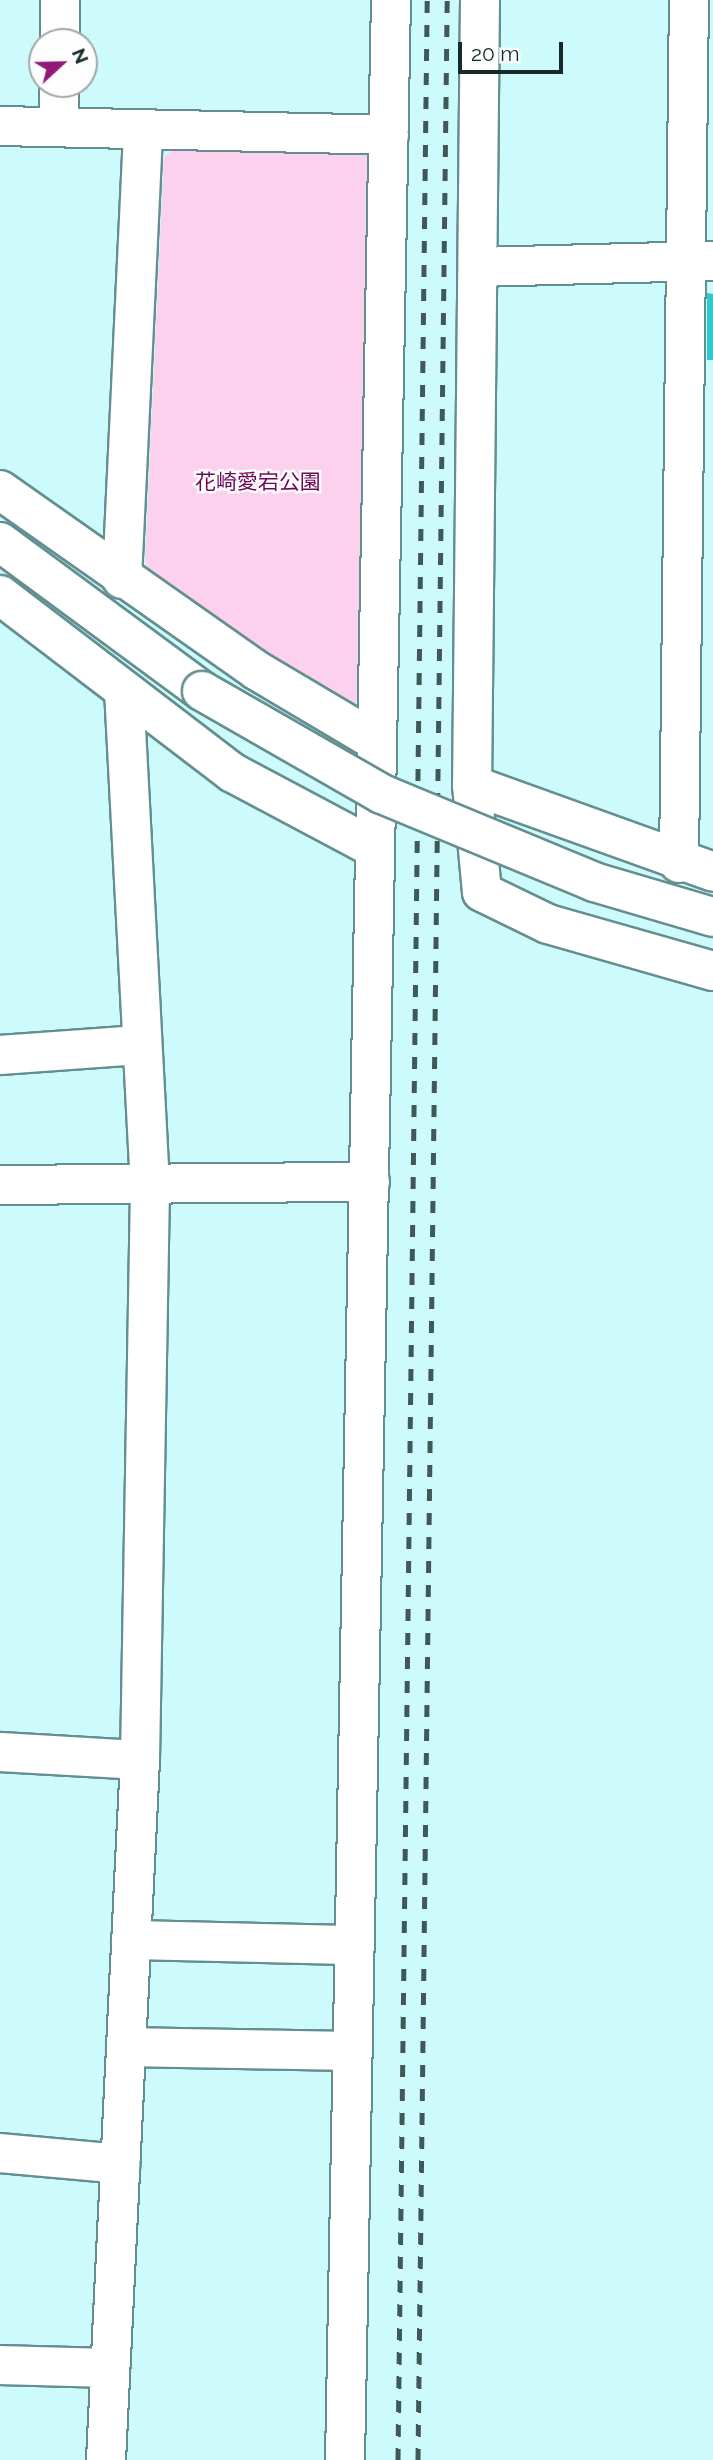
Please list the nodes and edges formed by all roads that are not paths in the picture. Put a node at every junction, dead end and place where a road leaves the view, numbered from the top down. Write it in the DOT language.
graph roads {
  1 [pos="60,0"];
  2 [pos="391,0"];
  3 [pos="480,0"];
  4 [pos="690,0"];
  5 [pos="60,28"];
  6 [pos="59,98"];
  7 [pos="59,125"];
  8 [pos="0,126"];
  9 [pos="143,130"];
  10 [pos="389,135"];
  11 [pos="698,261"];
  12 [pos="478,267"];
  13 [pos="0,490"];
  14 [pos="0,542"];
  15 [pos="122,579"];
  16 [pos="0,595"];
  17 [pos="124,694"];
  18 [pos="372,739"];
  19 [pos="471,785"];
  20 [pos="374,848"];
  21 [pos="696,867"];
  22 [pos="713,917"];
  23 [pos="713,971"];
  24 [pos="138,1045"];
  25 [pos="0,1055"];
  26 [pos="370,1182"];
  27 [pos="0,1185"];
  28 [pos="150,1186"];
  29 [pos="0,1752"];
  30 [pos="140,1760"];
  31 [pos="131,1940"];
  32 [pos="350,1945"];
  33 [pos="126,2048"];
  34 [pos="349,2051"];
  35 [pos="0,2153"];
  36 [pos="120,2164"];
  37 [pos="0,2365"];
  38 [pos="110,2368"];
  39 [pos="106,2460"];
  40 [pos="345,2460"];
  1 -- 5 [label="street"];
  2 -- 10 [label="street"];
  3 -- 12 [label="street"];
  4 -- 11 [label="street"];
  6 -- 7 [label="street"];
  7 -- 8 [label="street"];
  7 -- 9 [label="street"];
  9 -- 10 [label="street"];
  9 -- 15 [label="street"];
  10 -- 18 [label="street"];
  11 -- 12 [label="street"];
  11 -- 21 [label="street"];
  12 -- 19 [label="street"];
  13 -- 15 [label="street"];
  14 -- 22 [label="street, bridge"];
  15 -- 18 [label="street"];
  16 -- 17 [label="street"];
  17 -- 20 [label="street"];
  17 -- 24 [label="street"];
  18 -- 20 [label="street"];
  19 -- 21 [label="street"];
  19 -- 23 [label="street"];
  20 -- 26 [label="street"];
  24 -- 25 [label="street"];
  24 -- 28 [label="street"];
  26 -- 28 [label="street"];
  26 -- 32 [label="street"];
  27 -- 28 [label="street"];
  28 -- 30 [label="street"];
  29 -- 30 [label="street"];
  30 -- 31 [label="street"];
  31 -- 32 [label="street"];
  31 -- 33 [label="street"];
  32 -- 34 [label="street"];
  33 -- 34 [label="street"];
  33 -- 36 [label="street"];
  34 -- 40 [label="street"];
  35 -- 36 [label="street"];
  36 -- 38 [label="street"];
  37 -- 38 [label="street"];
  38 -- 39 [label="street"];
}
